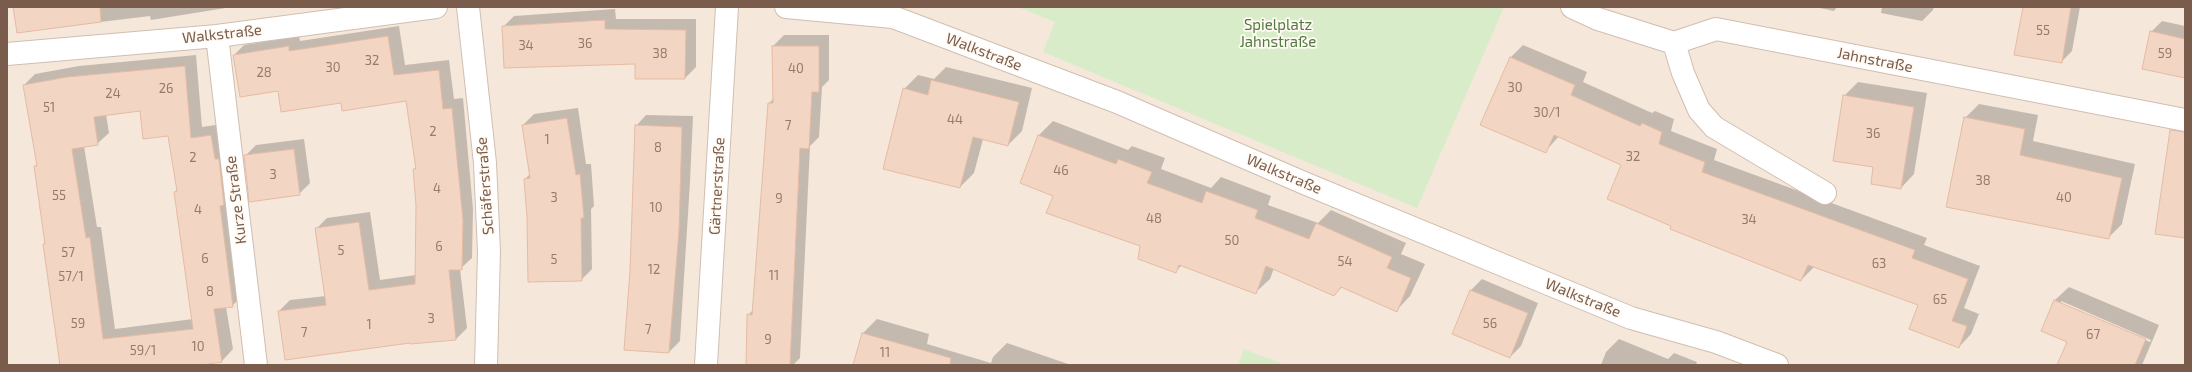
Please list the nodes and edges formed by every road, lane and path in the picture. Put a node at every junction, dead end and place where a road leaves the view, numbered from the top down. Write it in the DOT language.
graph roads {
  1 [pos="436,7"];
  2 [pos="468,7"];
  3 [pos="727,7"];
  4 [pos="786,7"];
  5 [pos="1572,7"];
  6 [pos="894,12"];
  7 [pos="217,36"];
  8 [pos="1674,43"];
  9 [pos="7,54"];
  10 [pos="2185,120"];
  11 [pos="1825,193"];
  12 [pos="256,365"];
  13 [pos="486,365"];
  14 [pos="706,365"];
  15 [pos="1777,365"];
  1 -- 7 [label="street, Walkstraße"];
  2 -- 13 [label="street, Schäferstraße"];
  3 -- 14 [label="street, Gärtnerstraße"];
  4 -- 6 [label="street, Walkstraße"];
  5 -- 8 [label="street"];
  6 -- 15 [label="street, Walkstraße"];
  7 -- 9 [label="street, Walkstraße"];
  7 -- 12 [label="street, Kurze Straße"];
  8 -- 10 [label="street, Jahnstraße"];
  8 -- 11 [label="street"];
}
